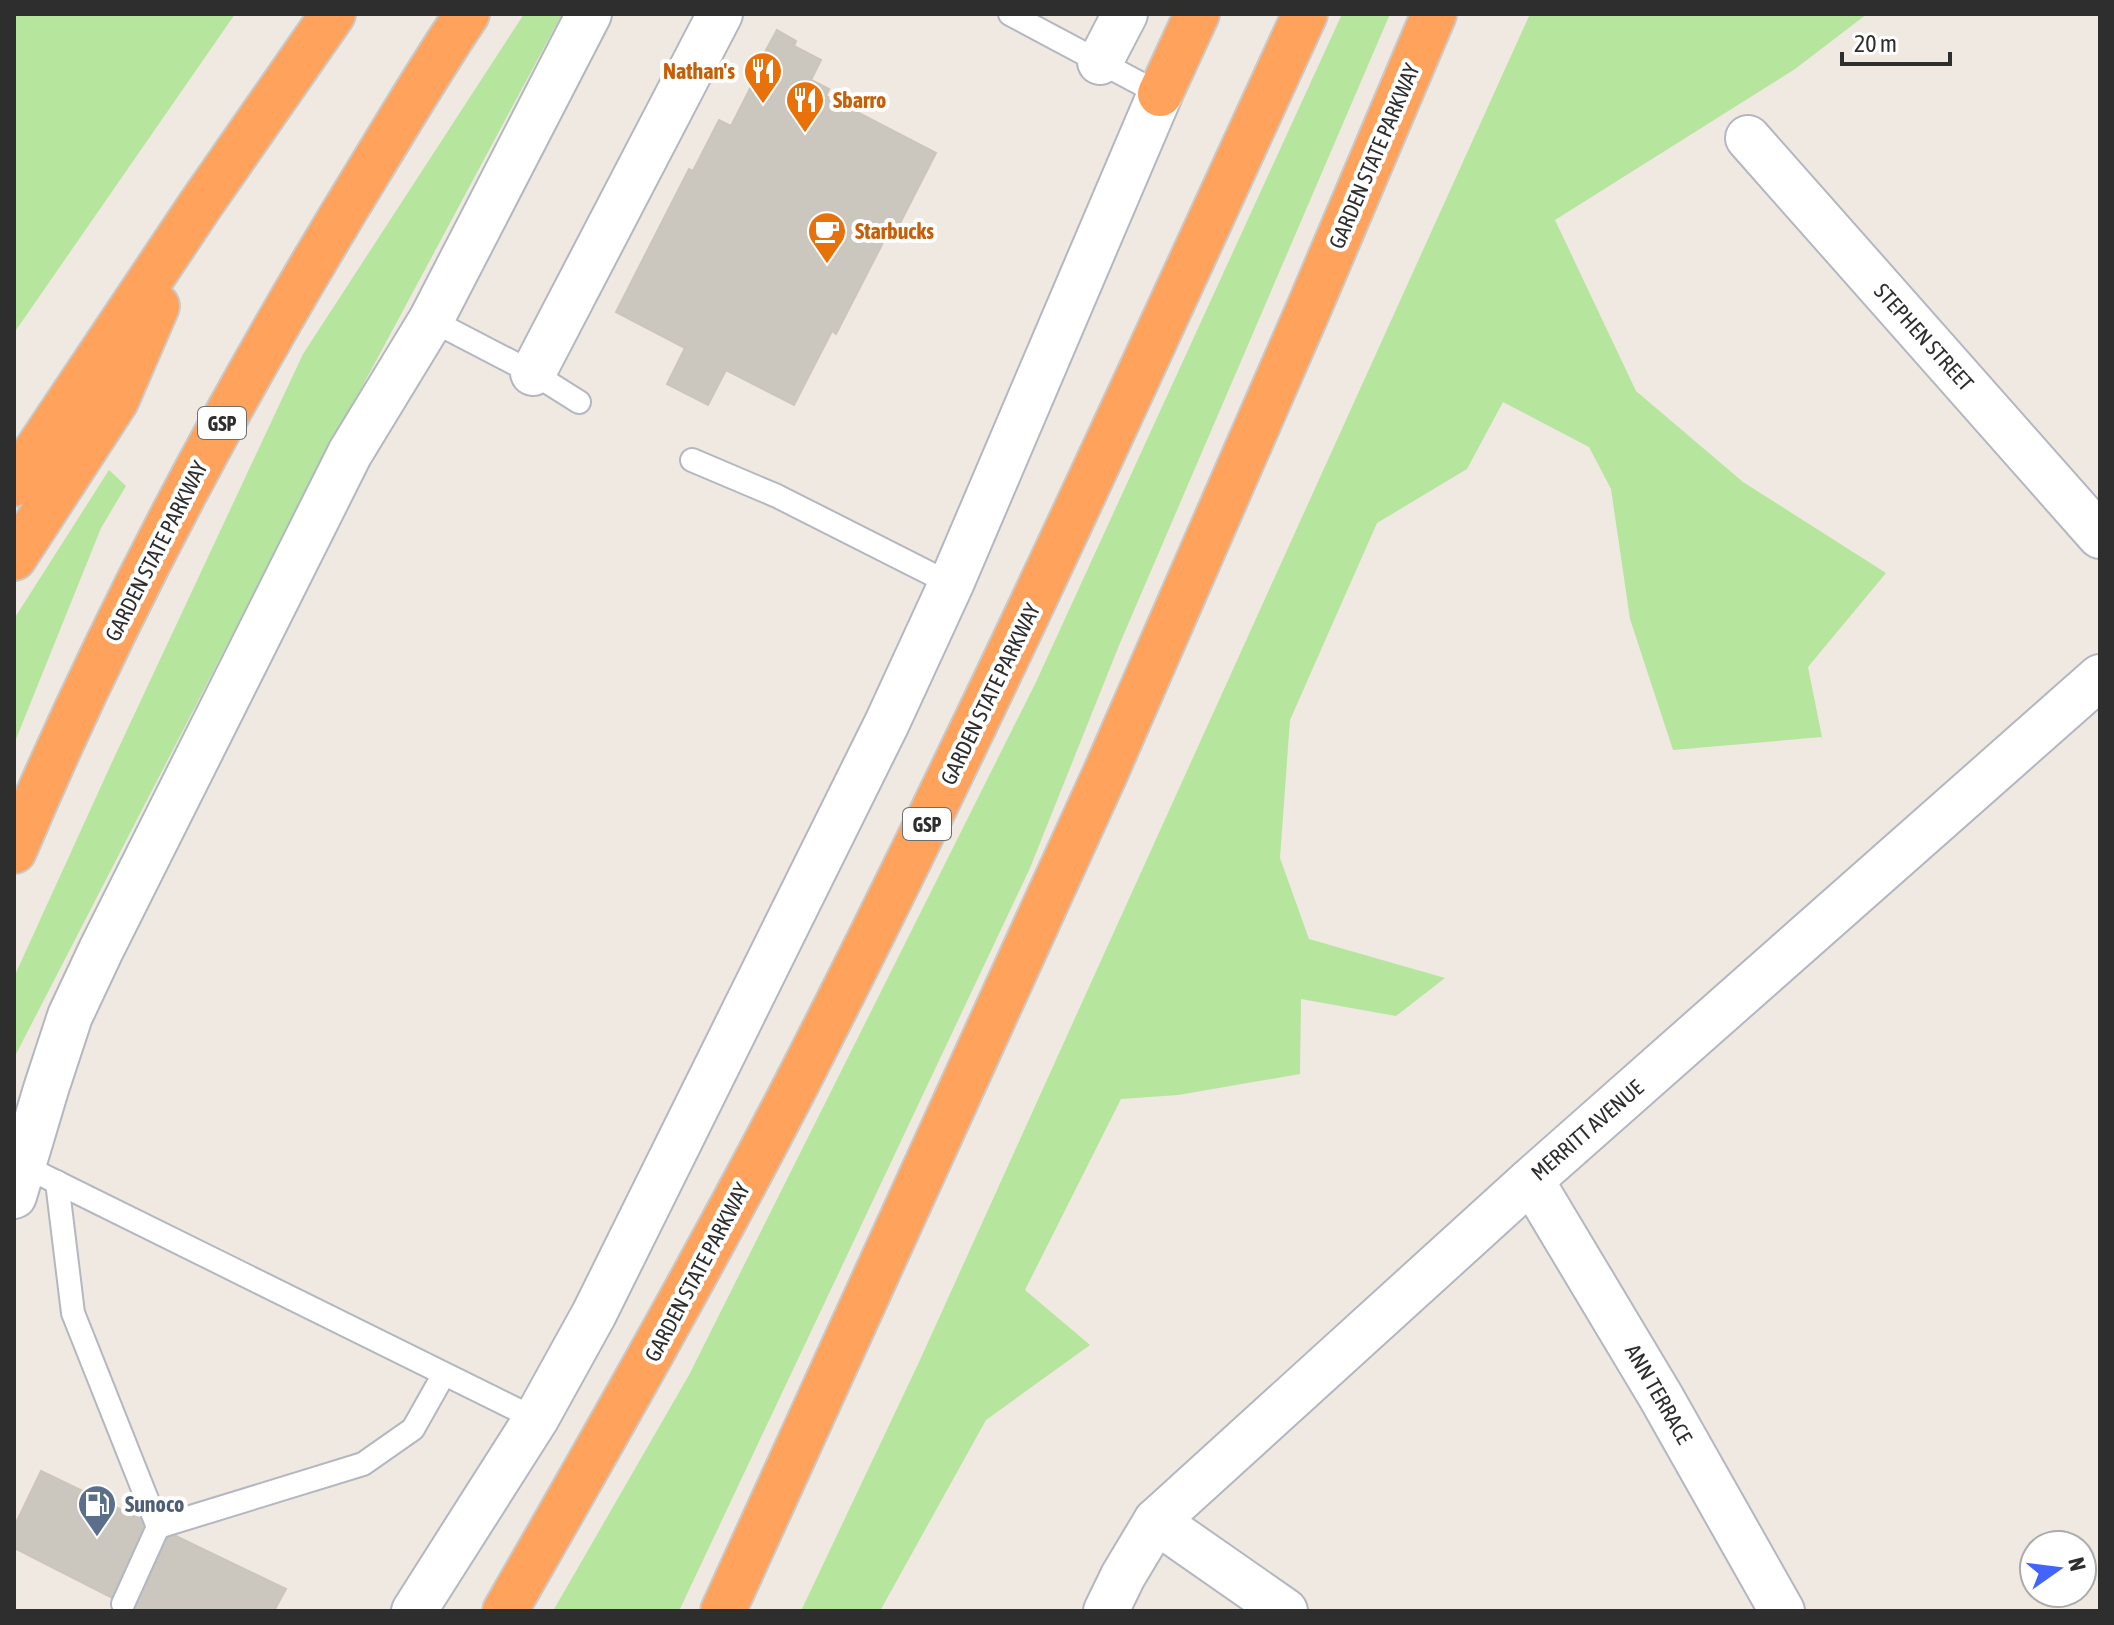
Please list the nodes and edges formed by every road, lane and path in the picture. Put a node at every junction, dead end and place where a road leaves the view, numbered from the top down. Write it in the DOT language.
graph roads {
  1 [pos="333,14"];
  2 [pos="467,14"];
  3 [pos="589,14"];
  4 [pos="720,14"];
  5 [pos="1010,14"];
  6 [pos="1125,14"];
  7 [pos="1197,14"];
  8 [pos="1305,14"];
  9 [pos="1434,14"];
  10 [pos="1100,62"];
  11 [pos="1160,94"];
  12 [pos="1748,138"];
  13 [pos="201,204"];
  14 [pos="431,320"];
  15 [pos="533,373"];
  16 [pos="579,402"];
  17 [pos="692,460"];
  18 [pos="14,484"];
  19 [pos="2100,536"];
  20 [pos="14,558"];
  21 [pos="951,584"];
  22 [pos="2100,677"];
  23 [pos="14,851"];
  24 [pos="1531,1180"];
  25 [pos="31,1181"];
  26 [pos="444,1374"];
  27 [pos="536,1419"];
  28 [pos="1156,1521"];
  29 [pos="158,1527"];
  30 [pos="123,1604"];
  31 [pos="414,1611"];
  32 [pos="505,1611"];
  33 [pos="723,1611"];
  34 [pos="1106,1611"];
  35 [pos="1285,1611"];
  36 [pos="1782,1611"];
  1 -- 13 [label="highway"];
  2 -- 23 [label="highway, GARDEN STATE PARKWAY / GSP"];
  3 -- 14 [label="street"];
  4 -- 15 [label="street"];
  5 -- 10 [label="lane"];
  6 -- 10 [label="street"];
  7 -- 11 [label="highway"];
  8 -- 32 [label="highway, GARDEN STATE PARKWAY / GSP"];
  9 -- 33 [label="highway, GARDEN STATE PARKWAY"];
  10 -- 11 [label="lane"];
  11 -- 21 [label="street"];
  12 -- 19 [label="street, STEPHEN STREET"];
  13 -- 18 [label="highway"];
  13 -- 20 [label="highway"];
  14 -- 15 [label="lane"];
  14 -- 25 [label="street"];
  15 -- 16 [label="lane"];
  17 -- 21 [label="lane"];
  21 -- 27 [label="street"];
  22 -- 24 [label="street, MERRITT AVENUE"];
  24 -- 28 [label="street, MERRITT AVENUE"];
  24 -- 36 [label="street, ANN TERRACE"];
  25 -- 26 [label="lane"];
  25 -- 29 [label="lane"];
  26 -- 27 [label="lane"];
  26 -- 29 [label="lane"];
  27 -- 31 [label="street"];
  28 -- 34 [label="street, MERRITT AVENUE"];
  28 -- 35 [label="street"];
  29 -- 30 [label="lane"];
}
